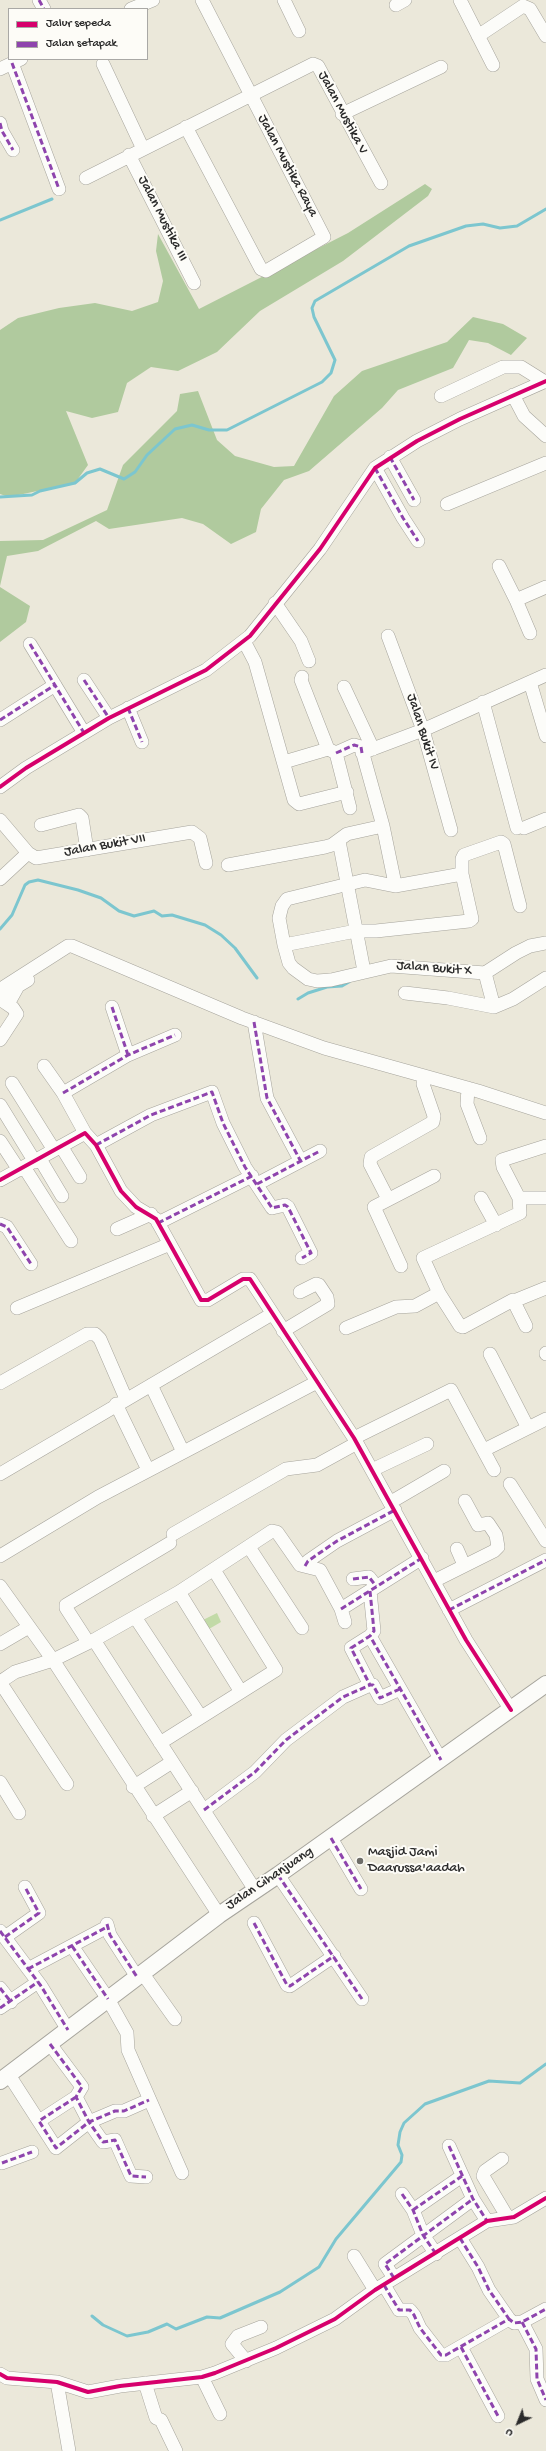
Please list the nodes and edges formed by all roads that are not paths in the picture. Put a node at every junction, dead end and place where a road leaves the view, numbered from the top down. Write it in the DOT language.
graph roads {
  1 [pos="202,0"];
  2 [pos="284,0"];
  3 [pos="460,0"];
  4 [pos="149,1"];
  5 [pos="133,8"];
  6 [pos="299,31"];
  7 [pos="478,36"];
  8 [pos="546,36"];
  9 [pos="17,61"];
  10 [pos="103,64"];
  11 [pos="493,65"];
  12 [pos="441,67"];
  13 [pos="0,69"];
  14 [pos="250,95"];
  15 [pos="342,114"];
  16 [pos="0,123"];
  17 [pos="186,127"];
  18 [pos="143,148"];
  19 [pos="13,150"];
  20 [pos="129,155"];
  21 [pos="86,178"];
  22 [pos="381,183"];
  23 [pos="59,189"];
  24 [pos="194,283"];
  25 [pos="546,382"];
  26 [pos="513,395"];
  27 [pos="441,396"];
  28 [pos="546,436"];
  29 [pos="390,457"];
  30 [pos="546,463"];
  31 [pos="375,468"];
  32 [pos="414,500"];
  33 [pos="447,504"];
  34 [pos="418,541"];
  35 [pos="499,566"];
  36 [pos="546,587"];
  37 [pos="516,600"];
  38 [pos="275,603"];
  39 [pos="530,633"];
  40 [pos="388,636"];
  41 [pos="244,641"];
  42 [pos="30,644"];
  43 [pos="309,661"];
  44 [pos="546,675"];
  45 [pos="302,677"];
  46 [pos="84,680"];
  47 [pos="530,682"];
  48 [pos="55,685"];
  49 [pos="344,687"];
  50 [pos="483,702"];
  51 [pos="128,708"];
  52 [pos="109,718"];
  53 [pos="0,720"];
  54 [pos="423,730"];
  55 [pos="84,733"];
  56 [pos="546,736"];
  57 [pos="142,742"];
  58 [pos="332,751"];
  59 [pos="367,751"];
  60 [pos="284,762"];
  61 [pos="0,787"];
  62 [pos="346,792"];
  63 [pos="350,808"];
  64 [pos="0,820"];
  65 [pos="545,823"];
  66 [pos="383,824"];
  67 [pos="41,825"];
  68 [pos="451,830"];
  69 [pos="339,841"];
  70 [pos="87,850"];
  71 [pos="28,852"];
  72 [pos="206,863"];
  73 [pos="228,865"];
  74 [pos="462,874"];
  75 [pos="0,879"];
  76 [pos="394,879"];
  77 [pos="347,885"];
  78 [pos="520,906"];
  79 [pos="356,931"];
  80 [pos="546,944"];
  81 [pos="284,945"];
  82 [pos="364,971"];
  83 [pos="42,972"];
  84 [pos="486,978"];
  85 [pos="546,978"];
  86 [pos="404,993"];
  87 [pos="3,999"];
  88 [pos="112,1007"];
  89 [pos="494,1007"];
  90 [pos="254,1022"];
  91 [pos="175,1035"];
  92 [pos="0,1040"];
  93 [pos="128,1055"];
  94 [pos="44,1066"];
  95 [pos="424,1076"];
  96 [pos="12,1083"];
  97 [pos="468,1088"];
  98 [pos="63,1093"];
  99 [pos="0,1105"];
  100 [pos="546,1113"];
  101 [pos="85,1132"];
  102 [pos="480,1138"];
  103 [pos="0,1141"];
  104 [pos="96,1145"];
  105 [pos="546,1146"];
  106 [pos="58,1148"];
  107 [pos="320,1151"];
  108 [pos="300,1160"];
  109 [pos="30,1165"];
  110 [pos="434,1176"];
  111 [pos="80,1177"];
  112 [pos="0,1180"];
  113 [pos="254,1180"];
  114 [pos="62,1196"];
  115 [pos="481,1198"];
  116 [pos="519,1198"];
  117 [pos="546,1198"];
  118 [pos="388,1200"];
  119 [pos="154,1218"];
  120 [pos="0,1224"];
  121 [pos="496,1225"];
  122 [pos="117,1229"];
  123 [pos="71,1241"];
  124 [pos="170,1244"];
  125 [pos="302,1258"];
  126 [pos="31,1264"];
  127 [pos="401,1266"];
  128 [pos="546,1288"];
  129 [pos="300,1292"];
  130 [pos="438,1293"];
  131 [pos="514,1301"];
  132 [pos="17,1308"];
  133 [pos="272,1314"];
  134 [pos="526,1326"];
  135 [pos="346,1328"];
  136 [pos="283,1331"];
  137 [pos="490,1354"];
  138 [pos="317,1382"];
  139 [pos="0,1383"];
  140 [pos="151,1385"];
  141 [pos="121,1402"];
  142 [pos="546,1418"];
  143 [pos="528,1428"];
  144 [pos="355,1441"];
  145 [pos="427,1444"];
  146 [pos="484,1450"];
  147 [pos="183,1452"];
  148 [pos="148,1470"];
  149 [pos="372,1470"];
  150 [pos="494,1470"];
  151 [pos="444,1471"];
  152 [pos="0,1474"];
  153 [pos="510,1484"];
  154 [pos="465,1501"];
  155 [pos="393,1506"];
  156 [pos="546,1541"];
  157 [pos="249,1548"];
  158 [pos="457,1550"];
  159 [pos="0,1556"];
  160 [pos="422,1558"];
  161 [pos="546,1560"];
  162 [pos="464,1565"];
  163 [pos="305,1566"];
  164 [pos="214,1570"];
  165 [pos="353,1579"];
  166 [pos="434,1581"];
  167 [pos="0,1586"];
  168 [pos="373,1588"];
  169 [pos="179,1592"];
  170 [pos="449,1610"];
  171 [pos="135,1617"];
  172 [pos="29,1627"];
  173 [pos="302,1628"];
  174 [pos="370,1636"];
  175 [pos="91,1641"];
  176 [pos="0,1644"];
  177 [pos="52,1660"];
  178 [pos="546,1684"];
  179 [pos="370,1685"];
  180 [pos="400,1689"];
  181 [pos="241,1692"];
  182 [pos="511,1710"];
  183 [pos="201,1717"];
  184 [pos="160,1743"];
  185 [pos="441,1760"];
  186 [pos="172,1762"];
  187 [pos="0,1782"];
  188 [pos="67,1784"];
  189 [pos="133,1787"];
  190 [pos="192,1791"];
  191 [pos="204,1810"];
  192 [pos="19,1813"];
  193 [pos="153,1816"];
  194 [pos="331,1838"];
  195 [pos="278,1875"];
  196 [pos="25,1888"];
  197 [pos="361,1889"];
  198 [pos="255,1890"];
  199 [pos="219,1915"];
  200 [pos="254,1923"];
  201 [pos="2,1934"];
  202 [pos="72,1946"];
  203 [pos="334,1956"];
  204 [pos="28,1969"];
  205 [pos="140,1975"];
  206 [pos="38,1982"];
  207 [pos="0,1988"];
  208 [pos="108,1999"];
  209 [pos="362,1999"];
  210 [pos="5,2005"];
  211 [pos="175,2019"];
  212 [pos="68,2030"];
  213 [pos="50,2044"];
  214 [pos="4,2078"];
  215 [pos="76,2097"];
  216 [pos="148,2100"];
  217 [pos="39,2121"];
  218 [pos="89,2122"];
  219 [pos="449,2146"];
  220 [pos="32,2152"];
  221 [pos="502,2159"];
  222 [pos="1,2162"];
  223 [pos="182,2173"];
  224 [pos="462,2176"];
  225 [pos="146,2177"];
  226 [pos="402,2194"];
  227 [pos="546,2198"];
  228 [pos="473,2199"];
  229 [pos="413,2210"];
  230 [pos="508,2218"];
  231 [pos="487,2221"];
  232 [pos="423,2235"];
  233 [pos="460,2238"];
  234 [pos="436,2254"];
  235 [pos="354,2256"];
  236 [pos="384,2284"];
  237 [pos="546,2309"];
  238 [pos="509,2319"];
  239 [pos="522,2322"];
  240 [pos="261,2327"];
  241 [pos="461,2347"];
  242 [pos="246,2361"];
  243 [pos="0,2374"];
  244 [pos="202,2377"];
  245 [pos="57,2382"];
  246 [pos="145,2383"];
  247 [pos="546,2400"];
  248 [pos="220,2414"];
  249 [pos="498,2416"];
  250 [pos="69,2451"];
  251 [pos="176,2451"];
  1 -- 14 [label="street, Jalan Mustika Raya"];
  2 -- 6 [label="street"];
  3 -- 7 [label="street"];
  4 -- 5 [label="street"];
  7 -- 8 [label="street"];
  7 -- 11 [label="street"];
  9 -- 13 [label="street"];
  9 -- 23 [label="street"];
  10 -- 18 [label="street"];
  12 -- 15 [label="street"];
  14 -- 15 [label="street, Jalan Mustika V"];
  14 -- 17 [label="street"];
  14 -- 17 [label="street, Jalan Mustika Raya"];
  15 -- 22 [label="street, Jalan Mustika V"];
  16 -- 19 [label="street"];
  17 -- 18 [label="street"];
  18 -- 20 [label="street"];
  20 -- 21 [label="street"];
  20 -- 24 [label="street, Jalan Mustika III"];
  25 -- 26 [label="street"];
  25 -- 27 [label="street"];
  26 -- 28 [label="street"];
  26 -- 29 [label="street"];
  29 -- 31 [label="street"];
  29 -- 32 [label="street"];
  30 -- 33 [label="street"];
  31 -- 34 [label="street"];
  31 -- 38 [label="street"];
  35 -- 37 [label="street"];
  36 -- 37 [label="street"];
  37 -- 39 [label="street"];
  38 -- 41 [label="street"];
  38 -- 43 [label="street"];
  40 -- 54 [label="street, Jalan Bukit IV"];
  41 -- 51 [label="street"];
  41 -- 60 [label="street"];
  42 -- 48 [label="street"];
  44 -- 47 [label="street"];
  45 -- 58 [label="street"];
  46 -- 52 [label="street"];
  47 -- 50 [label="street"];
  47 -- 56 [label="street"];
  48 -- 53 [label="street"];
  48 -- 55 [label="street"];
  49 -- 59 [label="street"];
  50 -- 54 [label="street"];
  50 -- 65 [label="street"];
  51 -- 52 [label="street"];
  51 -- 57 [label="street"];
  52 -- 55 [label="street"];
  54 -- 59 [label="street"];
  54 -- 68 [label="street, Jalan Bukit IV"];
  55 -- 61 [label="street"];
  58 -- 59 [label="street"];
  58 -- 60 [label="street"];
  58 -- 62 [label="street"];
  59 -- 66 [label="street"];
  60 -- 62 [label="street"];
  62 -- 63 [label="street"];
  64 -- 71 [label="street"];
  66 -- 69 [label="street"];
  66 -- 76 [label="street"];
  67 -- 70 [label="street"];
  69 -- 73 [label="street"];
  69 -- 77 [label="street"];
  70 -- 71 [label="street, Jalan Bukit VII"];
  70 -- 72 [label="street, Jalan Bukit VII"];
  71 -- 75 [label="street"];
  74 -- 77 [label="street"];
  74 -- 78 [label="street"];
  74 -- 79 [label="street"];
  77 -- 79 [label="street"];
  77 -- 81 [label="street"];
  79 -- 81 [label="street"];
  79 -- 82 [label="street"];
  80 -- 84 [label="street"];
  81 -- 82 [label="street, Jalan Bukit X"];
  82 -- 84 [label="street, Jalan Bukit X"];
  83 -- 87 [label="street"];
  84 -- 89 [label="street"];
  85 -- 89 [label="street"];
  86 -- 89 [label="street"];
  87 -- 90 [label="street"];
  87 -- 92 [label="street"];
  88 -- 93 [label="street"];
  90 -- 95 [label="street"];
  90 -- 108 [label="street"];
  91 -- 93 [label="street"];
  93 -- 98 [label="street"];
  94 -- 98 [label="street"];
  95 -- 97 [label="street"];
  95 -- 118 [label="street"];
  96 -- 106 [label="street"];
  97 -- 100 [label="street"];
  97 -- 102 [label="street"];
  98 -- 101 [label="street"];
  99 -- 109 [label="street"];
  101 -- 104 [label="street"];
  101 -- 106 [label="street"];
  103 -- 109 [label="street"];
  104 -- 113 [label="street"];
  104 -- 119 [label="street"];
  105 -- 116 [label="street"];
  106 -- 109 [label="street"];
  106 -- 111 [label="street"];
  107 -- 108 [label="street"];
  108 -- 113 [label="street"];
  109 -- 112 [label="street"];
  109 -- 114 [label="street"];
  109 -- 123 [label="street"];
  110 -- 118 [label="street"];
  113 -- 119 [label="street"];
  113 -- 125 [label="street"];
  115 -- 121 [label="street"];
  116 -- 117 [label="street"];
  116 -- 121 [label="street"];
  118 -- 127 [label="street"];
  119 -- 122 [label="street"];
  119 -- 124 [label="street"];
  120 -- 126 [label="street"];
  121 -- 130 [label="street"];
  124 -- 132 [label="street"];
  124 -- 133 [label="street"];
  128 -- 131 [label="street"];
  129 -- 136 [label="street"];
  130 -- 131 [label="street"];
  130 -- 135 [label="street"];
  131 -- 134 [label="street"];
  133 -- 136 [label="street"];
  133 -- 140 [label="street"];
  136 -- 138 [label="street"];
  137 -- 143 [label="street"];
  138 -- 144 [label="street"];
  138 -- 147 [label="street"];
  139 -- 141 [label="street"];
  140 -- 141 [label="street"];
  140 -- 147 [label="street"];
  141 -- 148 [label="street"];
  141 -- 152 [label="street"];
  142 -- 143 [label="street"];
  143 -- 146 [label="street"];
  144 -- 146 [label="street"];
  144 -- 149 [label="street"];
  144 -- 175 [label="street"];
  145 -- 149 [label="street"];
  146 -- 150 [label="street"];
  147 -- 148 [label="street"];
  148 -- 159 [label="street"];
  149 -- 155 [label="street"];
  151 -- 155 [label="street"];
  153 -- 156 [label="street"];
  154 -- 162 [label="street"];
  155 -- 160 [label="street"];
  155 -- 163 [label="street"];
  157 -- 163 [label="street"];
  157 -- 164 [label="street"];
  157 -- 173 [label="street"];
  158 -- 162 [label="street"];
  160 -- 166 [label="street"];
  160 -- 168 [label="street"];
  161 -- 170 [label="street"];
  162 -- 166 [label="street"];
  163 -- 168 [label="street"];
  164 -- 169 [label="street"];
  164 -- 181 [label="street"];
  165 -- 168 [label="street"];
  166 -- 170 [label="street"];
  167 -- 172 [label="street"];
  168 -- 174 [label="street"];
  169 -- 171 [label="street"];
  169 -- 181 [label="street"];
  170 -- 182 [label="street"];
  171 -- 175 [label="street"];
  171 -- 183 [label="street"];
  172 -- 176 [label="street"];
  172 -- 177 [label="street"];
  174 -- 179 [label="street"];
  174 -- 180 [label="street"];
  175 -- 177 [label="street"];
  175 -- 184 [label="street"];
  177 -- 188 [label="street"];
  177 -- 189 [label="street"];
  178 -- 182 [label="main road, Jalan Cihanjuang"];
  179 -- 180 [label="street"];
  179 -- 191 [label="street"];
  180 -- 185 [label="street"];
  181 -- 183 [label="street"];
  182 -- 185 [label="main road, Jalan Cihanjuang"];
  183 -- 184 [label="street"];
  184 -- 186 [label="street"];
  185 -- 194 [label="main road, Jalan Cihanjuang"];
  186 -- 189 [label="street"];
  186 -- 190 [label="street"];
  187 -- 192 [label="street"];
  189 -- 193 [label="street"];
  190 -- 191 [label="street"];
  190 -- 193 [label="street"];
  191 -- 198 [label="street"];
  193 -- 199 [label="street"];
  194 -- 195 [label="main road, Jalan Cihanjuang"];
  194 -- 197 [label="street"];
  195 -- 198 [label="main road, Jalan Cihanjuang"];
  195 -- 203 [label="street"];
  196 -- 201 [label="street"];
  198 -- 199 [label="main road, Jalan Cihanjuang"];
  199 -- 205 [label="main road, Jalan Cihanjuang"];
  200 -- 203 [label="street"];
  201 -- 204 [label="street"];
  202 -- 204 [label="street"];
  202 -- 205 [label="street"];
  202 -- 208 [label="street"];
  203 -- 209 [label="street"];
  204 -- 206 [label="street"];
  205 -- 208 [label="main road, Jalan Cihanjuang"];
  205 -- 211 [label="street"];
  206 -- 210 [label="street"];
  206 -- 212 [label="street"];
  207 -- 210 [label="street"];
  208 -- 212 [label="main road, Jalan Cihanjuang"];
  208 -- 216 [label="street"];
  212 -- 213 [label="main road, Jalan Cihanjuang"];
  213 -- 214 [label="main road, Jalan Cihanjuang"];
  213 -- 215 [label="street"];
  214 -- 217 [label="street"];
  215 -- 217 [label="street"];
  215 -- 218 [label="street"];
  216 -- 218 [label="street"];
  216 -- 223 [label="street"];
  217 -- 218 [label="street"];
  218 -- 225 [label="street"];
  219 -- 224 [label="street"];
  220 -- 222 [label="street"];
  221 -- 230 [label="street"];
  224 -- 228 [label="street"];
  224 -- 229 [label="street"];
  226 -- 229 [label="street"];
  227 -- 230 [label="street"];
  228 -- 231 [label="street"];
  228 -- 232 [label="street"];
  229 -- 232 [label="street"];
  230 -- 231 [label="street"];
  231 -- 233 [label="street"];
  232 -- 234 [label="street"];
  232 -- 236 [label="street"];
  233 -- 234 [label="street"];
  233 -- 238 [label="street"];
  234 -- 236 [label="street"];
  235 -- 236 [label="street"];
  236 -- 241 [label="street"];
  236 -- 242 [label="street"];
  237 -- 239 [label="street"];
  238 -- 239 [label="street"];
  238 -- 241 [label="street"];
  239 -- 247 [label="street"];
  240 -- 242 [label="street"];
  241 -- 249 [label="street"];
  242 -- 244 [label="street"];
  243 -- 245 [label="street"];
  244 -- 246 [label="street"];
  244 -- 248 [label="street"];
  245 -- 246 [label="street"];
  245 -- 250 [label="street"];
  246 -- 251 [label="street"];
}
